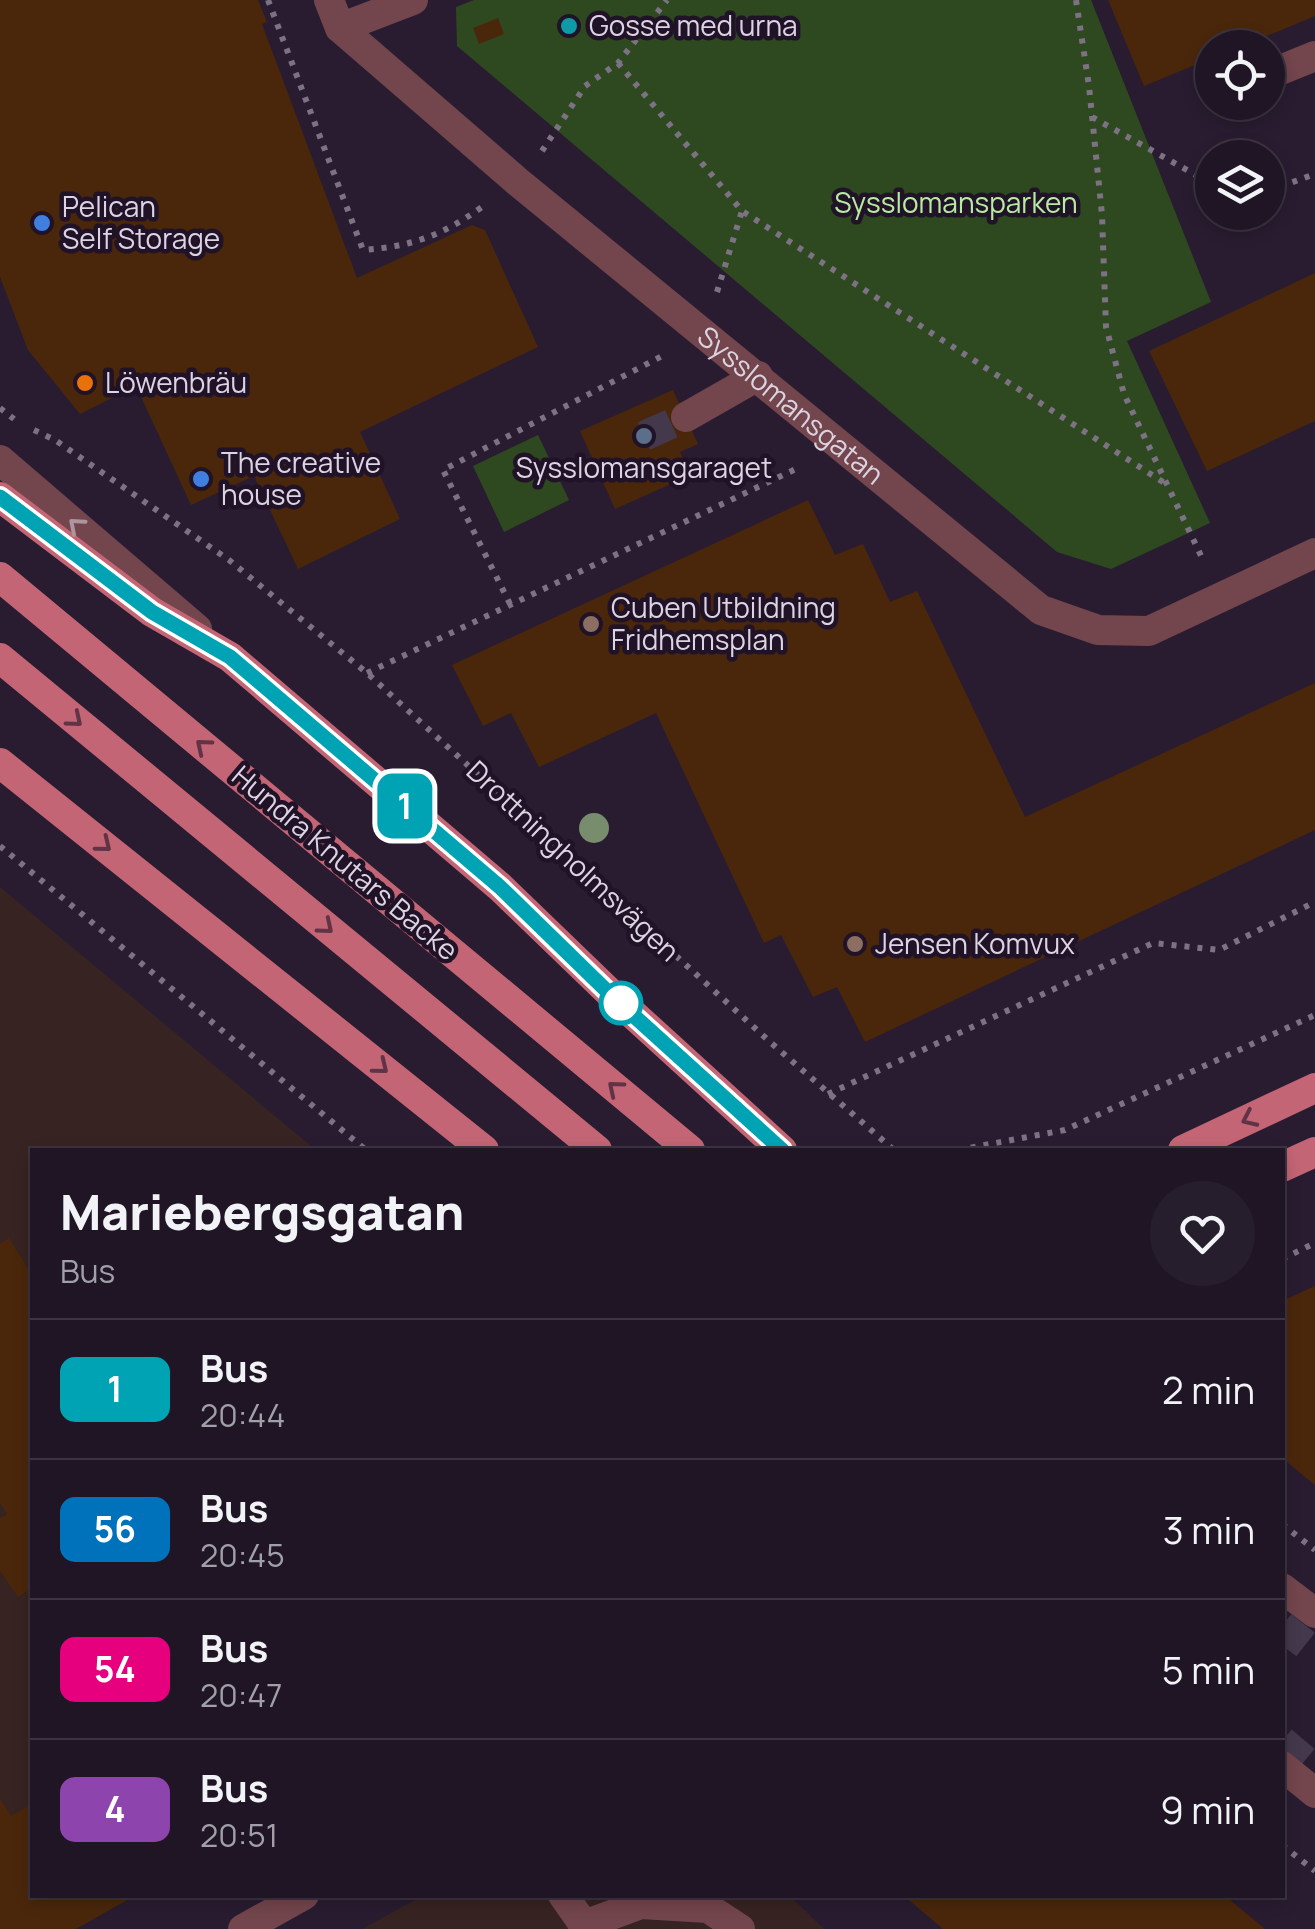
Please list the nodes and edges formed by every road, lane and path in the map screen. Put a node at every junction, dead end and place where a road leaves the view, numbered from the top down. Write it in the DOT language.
graph roads {
  1 [pos="268,0"];
  2 [pos="414,0"];
  3 [pos="667,0"];
  4 [pos="1076,0"];
  5 [pos="334,14"];
  6 [pos="1315,56"];
  7 [pos="618,63"];
  8 [pos="1285,67"];
  9 [pos="1092,117"];
  10 [pos="554,136"];
  11 [pos="1315,174"];
  12 [pos="1195,175"];
  13 [pos="518,182"];
  14 [pos="1285,185"];
  15 [pos="742,212"];
  16 [pos="704,334"];
  17 [pos="758,376"];
  18 [pos="0,408"];
  19 [pos="686,417"];
  20 [pos="842,446"];
  21 [pos="0,460"];
  22 [pos="1166,484"];
  23 [pos="0,497"];
  24 [pos="1315,553"];
  25 [pos="0,577"];
  26 [pos="1220,598"];
  27 [pos="510,604"];
  28 [pos="230,657"];
  29 [pos="0,658"];
  30 [pos="367,673"];
  31 [pos="0,762"];
  32 [pos="0,846"];
  33 [pos="1315,902"];
  34 [pos="1315,1015"];
  35 [pos="1315,1088"];
  36 [pos="828,1094"];
  37 [pos="364,1148"];
  38 [pos="482,1148"];
  39 [pos="594,1148"];
  40 [pos="688,1148"];
  41 [pos="780,1148"];
  42 [pos="892,1148"];
  43 [pos="969,1148"];
  44 [pos="1187,1148"];
  45 [pos="1315,1152"];
  46 [pos="1285,1166"];
  47 [pos="1315,1244"];
  48 [pos="1285,1258"];
  49 [pos="1285,1526"];
  50 [pos="1315,1550"];
  51 [pos="1285,1590"];
  52 [pos="1315,1614"];
  53 [pos="1285,1768"];
  54 [pos="1315,1793"];
  55 [pos="1285,1847"];
  56 [pos="1315,1872"];
  57 [pos="299,1898"];
  58 [pos="565,1898"];
  59 [pos="585,1927"];
  60 [pos="243,1929"];
  61 [pos="740,1929"];
  1 -- 13 [label="path"];
  2 -- 5 [label="street"];
  3 -- 7 [label="path"];
  4 -- 9 [label="path"];
  5 -- 13 [label="street, Sysslomansgatan"];
  6 -- 8 [label="street"];
  7 -- 10 [label="path"];
  7 -- 15 [label="path"];
  9 -- 12 [label="path"];
  9 -- 22 [label="path"];
  11 -- 14 [label="path"];
  13 -- 16 [label="street, Sysslomansgatan"];
  15 -- 16 [label="path"];
  15 -- 22 [label="path"];
  16 -- 17 [label="street, Sysslomansgatan"];
  16 -- 27 [label="path"];
  17 -- 19 [label="street"];
  17 -- 20 [label="street, Sysslomansgatan"];
  18 -- 30 [label="path, Drottningholmsvägen"];
  20 -- 26 [label="street, Sysslomansgatan"];
  20 -- 27 [label="path"];
  28 -- 21 [label="street, one-way"];
  22 -- 26 [label="path"];
  23 -- 28 [label="main road"];
  24 -- 26 [label="street, Sysslomansgatan"];
  40 -- 25 [label="main road, Hundra Knutars Backe, one-way"];
  27 -- 30 [label="path"];
  28 -- 41 [label="main road"];
  29 -- 39 [label="main road, one-way"];
  30 -- 36 [label="path, Drottningholmsvägen"];
  31 -- 38 [label="main road, one-way"];
  32 -- 37 [label="path"];
  33 -- 36 [label="path"];
  34 -- 43 [label="path"];
  35 -- 44 [label="main road, one-way"];
  36 -- 42 [label="path, Drottningholmsvägen"];
  45 -- 46 [label="main road"];
  47 -- 48 [label="path"];
  49 -- 50 [label="path"];
  51 -- 52 [label="street"];
  53 -- 54 [label="street"];
  55 -- 56 [label="path"];
  57 -- 60 [label="street"];
  58 -- 59 [label="street"];
  59 -- 61 [label="street"];
}
